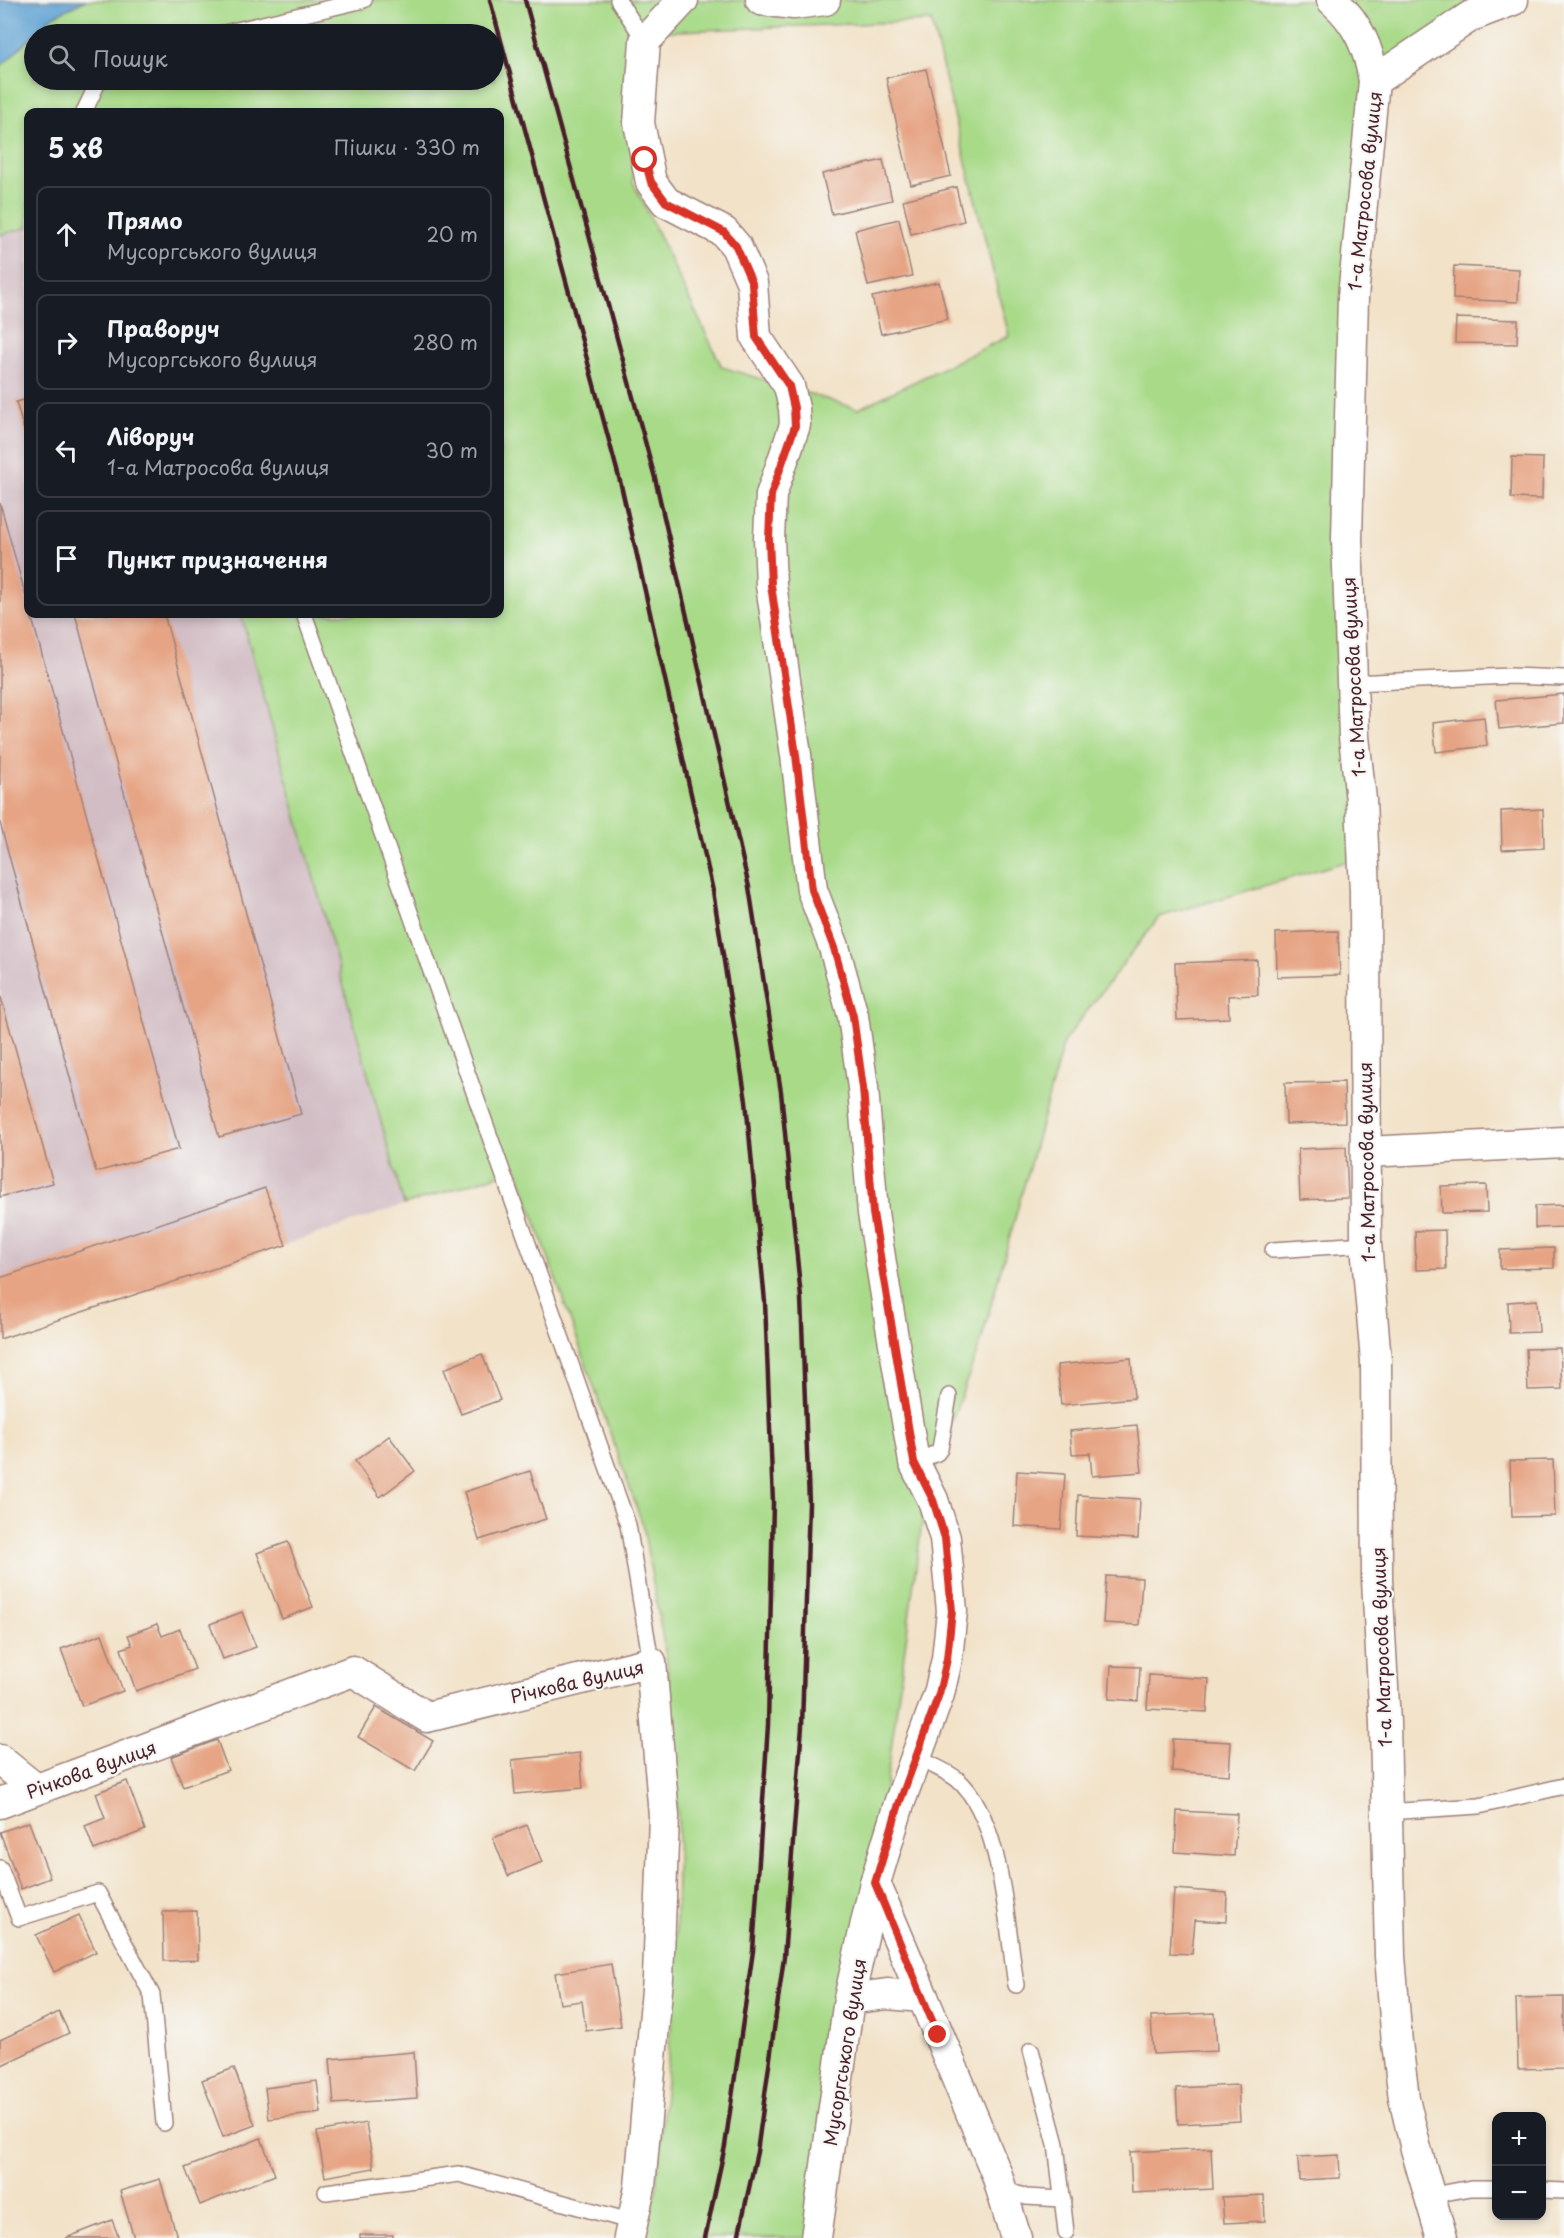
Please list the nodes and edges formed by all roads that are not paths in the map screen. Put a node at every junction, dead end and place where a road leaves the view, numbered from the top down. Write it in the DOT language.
graph roads {
  1 [pos="364,0"];
  2 [pos="618,0"];
  3 [pos="683,0"];
  4 [pos="761,0"];
  5 [pos="825,0"];
  6 [pos="1332,0"];
  7 [pos="1513,0"];
  8 [pos="262,24"];
  9 [pos="645,41"];
  10 [pos="1374,81"];
  11 [pos="94,90"];
  12 [pos="86,108"];
  13 [pos="305,618"];
  14 [pos="1564,678"];
  15 [pos="1352,683"];
  16 [pos="1564,1142"];
  17 [pos="1366,1152"];
  18 [pos="1366,1244"];
  19 [pos="1273,1250"];
  20 [pos="949,1396"];
  21 [pos="914,1462"];
  22 [pos="651,1662"];
  23 [pos="916,1757"];
  24 [pos="0,1760"];
  25 [pos="1564,1786"];
  26 [pos="36,1789"];
  27 [pos="0,1803"];
  28 [pos="1386,1812"];
  29 [pos="0,1868"];
  30 [pos="875,1883"];
  31 [pos="1016,1985"];
  32 [pos="922,1997"];
  33 [pos="849,1999"];
  34 [pos="1031,2050"];
  35 [pos="164,2123"];
  36 [pos="1001,2188"];
  37 [pos="1492,2188"];
  38 [pos="1546,2190"];
  39 [pos="1564,2191"];
  40 [pos="326,2192"];
  41 [pos="1428,2196"];
  42 [pos="1063,2199"];
  43 [pos="631,2230"];
  44 [pos="1066,2232"];
  45 [pos="816,2238"];
  46 [pos="1016,2238"];
  47 [pos="1442,2238"];
  1 -- 8 [label="lane"];
  2 -- 9 [label="lane"];
  3 -- 9 [label="street"];
  4 -- 5 [label="street"];
  6 -- 10 [label="street, 1-а Матросова вулиця"];
  7 -- 10 [label="street"];
  9 -- 21 [label="street, Мусоргського вулиця"];
  10 -- 15 [label="street, 1-а Матросова вулиця"];
  11 -- 12 [label="lane"];
  13 -- 22 [label="lane"];
  14 -- 15 [label="lane"];
  15 -- 17 [label="street, 1-а Матросова вулиця"];
  16 -- 17 [label="street"];
  17 -- 18 [label="street, 1-а Матросова вулиця"];
  18 -- 19 [label="lane"];
  18 -- 28 [label="street, 1-а Матросова вулиця"];
  20 -- 21 [label="lane"];
  21 -- 23 [label="street, Мусоргського вулиця"];
  22 -- 26 [label="street, Річкова вулиця"];
  22 -- 43 [label="street, Річкова вулиця"];
  23 -- 30 [label="street, Мусоргського вулиця"];
  23 -- 31 [label="lane"];
  24 -- 26 [label="street"];
  25 -- 28 [label="lane"];
  26 -- 27 [label="street, Річкова вулиця"];
  28 -- 41 [label="street, 1-а Матросова вулиця"];
  29 -- 35 [label="lane"];
  30 -- 32 [label="street"];
  30 -- 33 [label="street, Мусоргського вулиця"];
  32 -- 33 [label="street"];
  32 -- 36 [label="street"];
  33 -- 45 [label="street, Мусоргського вулиця"];
  34 -- 42 [label="lane"];
  36 -- 42 [label="lane"];
  36 -- 46 [label="street"];
  37 -- 41 [label="lane"];
  38 -- 39 [label="lane"];
  40 -- 43 [label="lane"];
  41 -- 47 [label="street, 1-а Матросова вулиця"];
  42 -- 44 [label="lane"];
}
